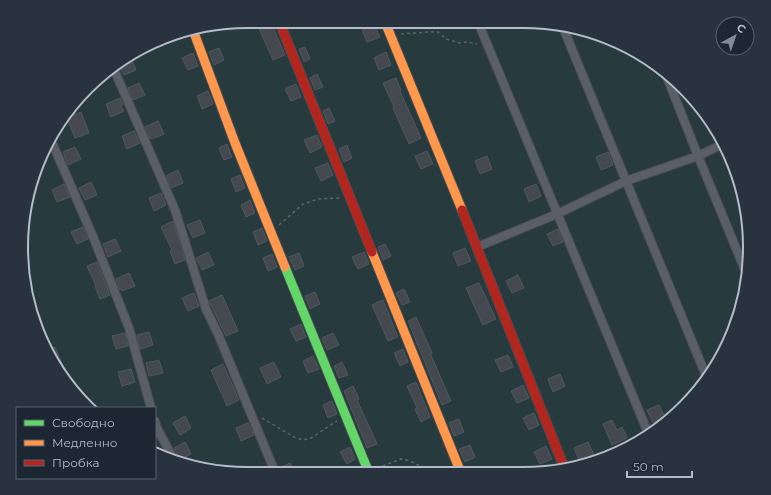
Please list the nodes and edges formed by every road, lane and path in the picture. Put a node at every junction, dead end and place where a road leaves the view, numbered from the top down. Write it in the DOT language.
graph roads {
  1 [pos="281,28"];
  2 [pos="388,28"];
  3 [pos="480,28"];
  4 [pos="565,32"];
  5 [pos="195,34"];
  6 [pos="393,41"];
  7 [pos="490,51"];
  8 [pos="115,72"];
  9 [pos="669,83"];
  10 [pos="53,145"];
  11 [pos="718,146"];
  12 [pos="698,156"];
  13 [pos="626,182"];
  14 [pos="349,194"];
  15 [pos="557,214"];
  16 [pos="271,232"];
  17 [pos="477,247"];
  18 [pos="743,264"];
  19 [pos="704,372"];
  20 [pos="151,407"];
  21 [pos="345,416"];
  22 [pos="262,418"];
  23 [pos="156,424"];
  24 [pos="647,429"];
  25 [pos="170,452"];
  26 [pos="563,463"];
  27 [pos="273,467"];
  28 [pos="366,467"];
  29 [pos="380,467"];
  30 [pos="423,467"];
  31 [pos="460,467"];
  1 -- 14 [label="street"];
  2 -- 6 [label="street"];
  3 -- 7 [label="street"];
  4 -- 13 [label="street"];
  5 -- 16 [label="street"];
  6 -- 7 [label="path"];
  6 -- 17 [label="street"];
  7 -- 15 [label="street"];
  8 -- 27 [label="street"];
  9 -- 12 [label="street"];
  10 -- 20 [label="street"];
  11 -- 12 [label="street"];
  12 -- 13 [label="street"];
  12 -- 18 [label="street"];
  13 -- 15 [label="street"];
  13 -- 19 [label="street"];
  14 -- 16 [label="path"];
  14 -- 31 [label="street"];
  15 -- 17 [label="street"];
  15 -- 24 [label="street"];
  16 -- 21 [label="street"];
  17 -- 26 [label="street"];
  21 -- 22 [label="path"];
  21 -- 28 [label="street"];
  23 -- 25 [label="street"];
  29 -- 30 [label="path"];
}
